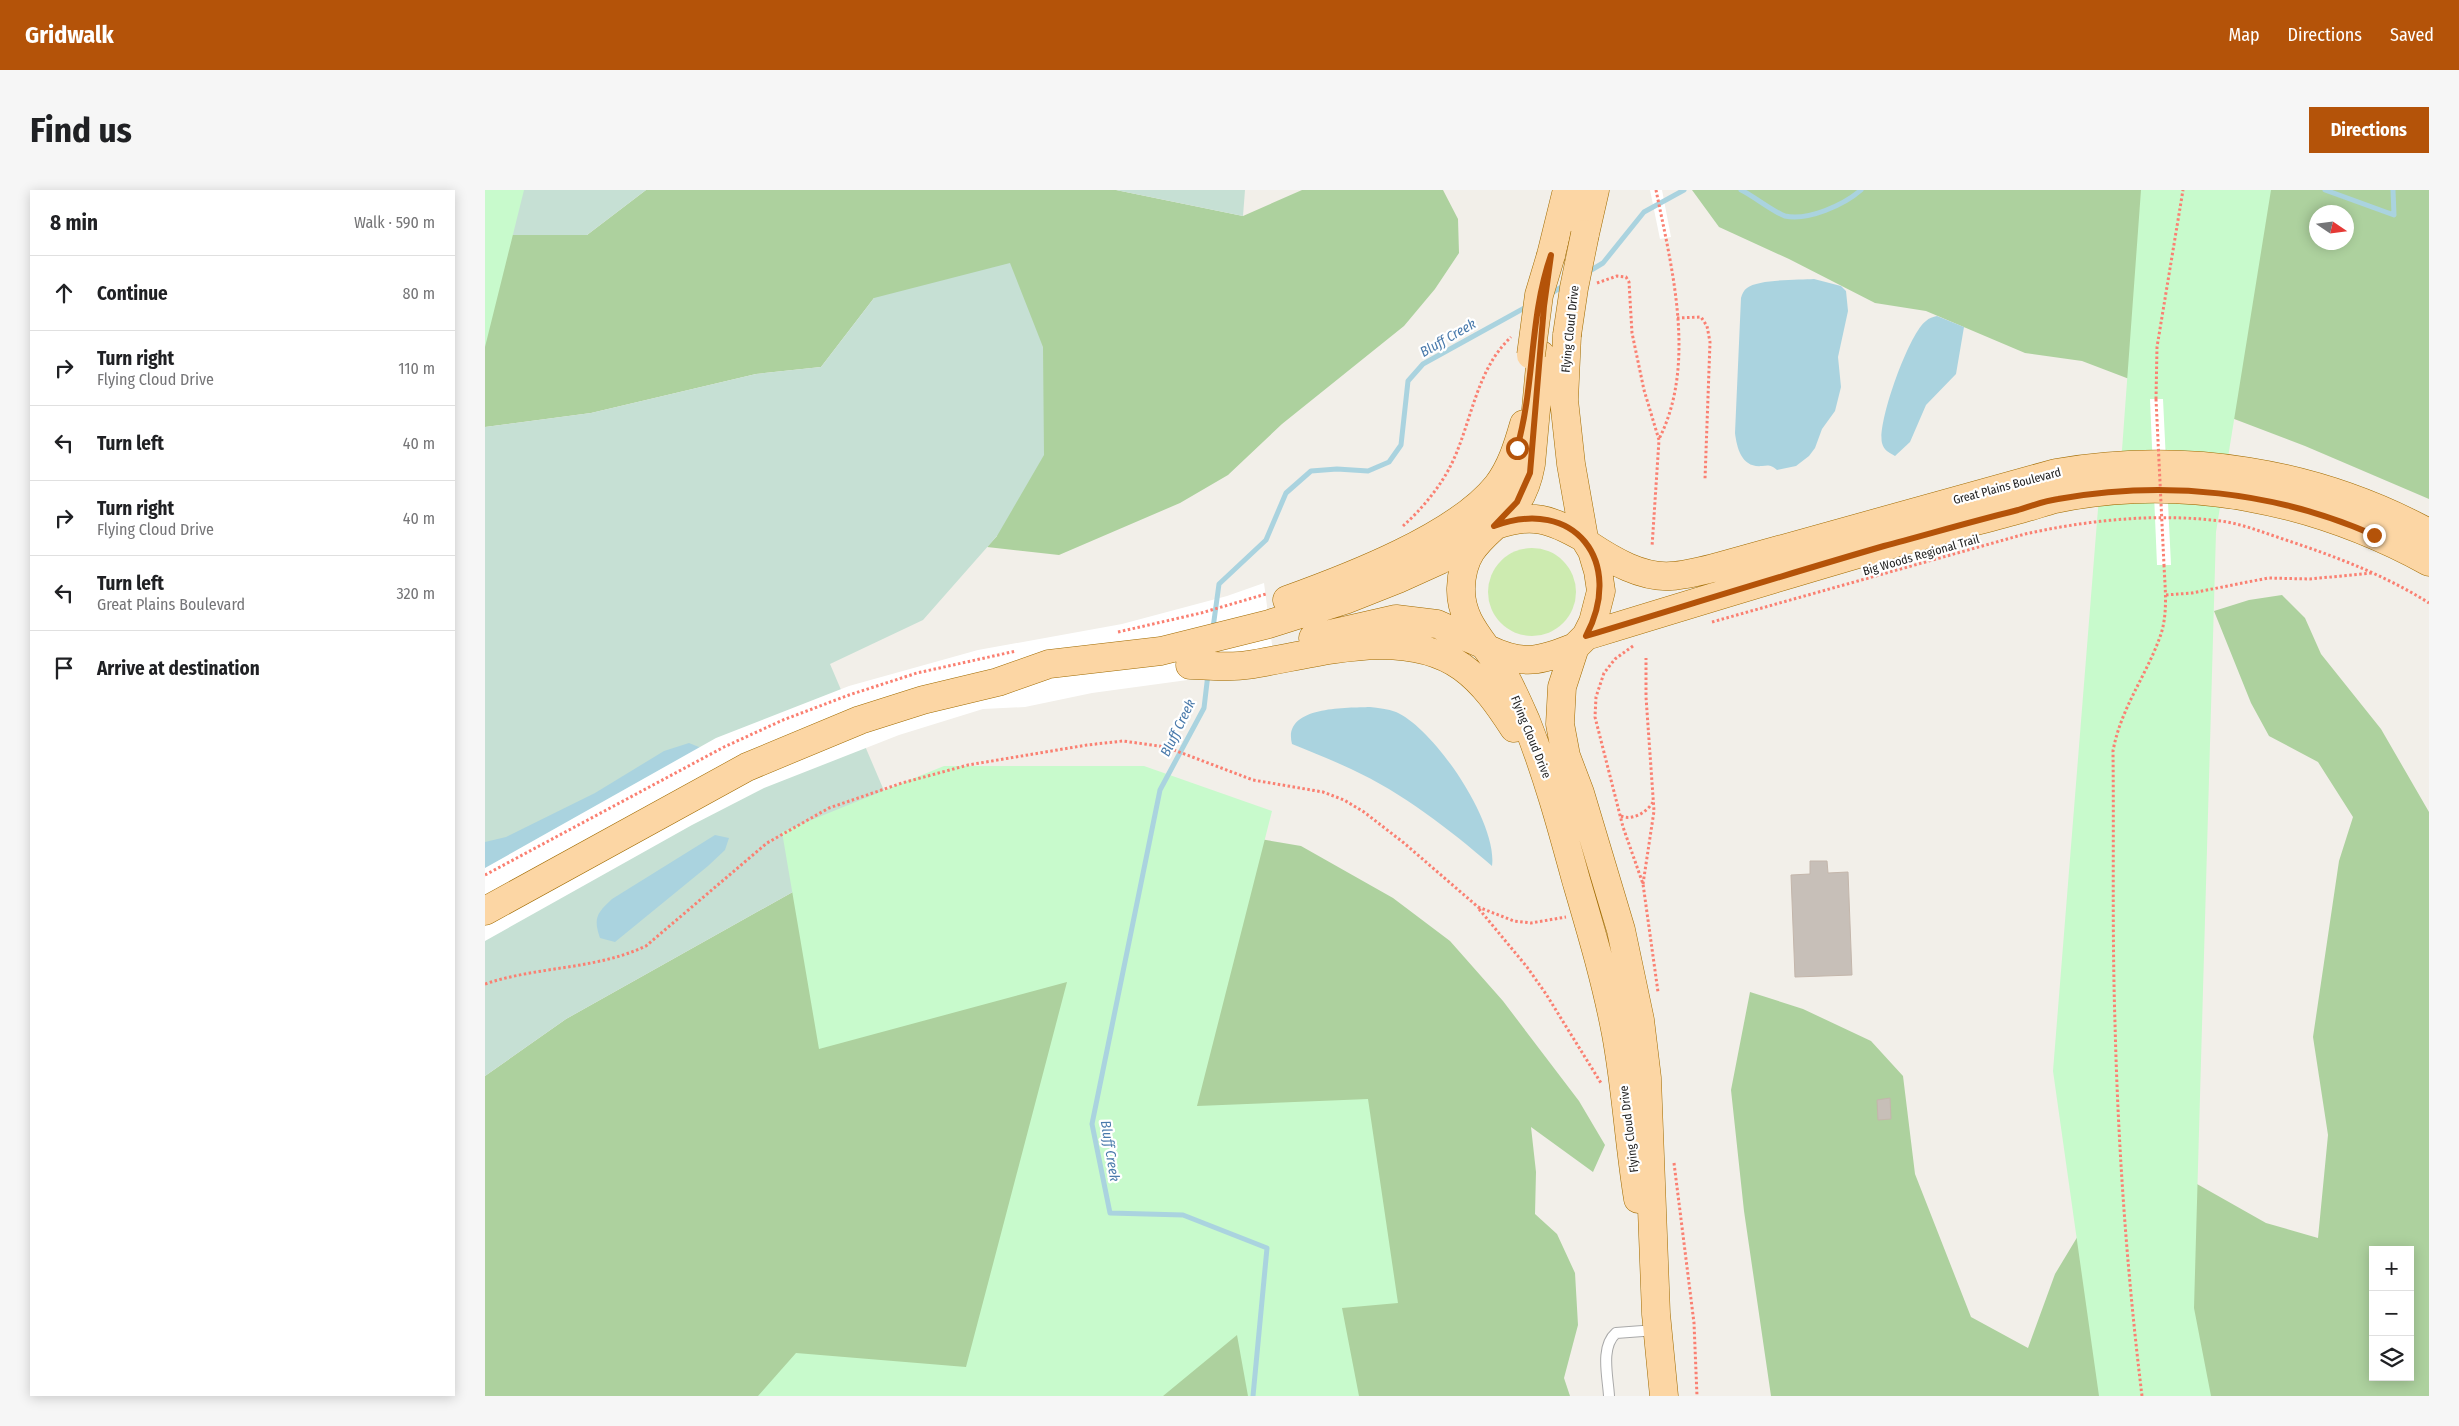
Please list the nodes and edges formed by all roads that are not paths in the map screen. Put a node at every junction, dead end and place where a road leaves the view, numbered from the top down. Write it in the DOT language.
graph roads {
  1 [pos="1567,190"];
  2 [pos="1595,190"];
  3 [pos="1536,355"];
  4 [pos="1491,528"];
  5 [pos="2429,533"];
  6 [pos="1587,542"];
  7 [pos="2429,562"];
  8 [pos="1270,621"];
  9 [pos="1580,641"];
  10 [pos="1485,646"];
  11 [pos="998,682"];
  12 [pos="1576,879"];
  13 [pos="485,910"];
  14 [pos="1657,1322"];
  15 [pos="1609,1396"];
  16 [pos="1664,1396"];
  1 -- 3 [label="main road, bridge"];
  2 -- 6 [label="main road, Flying Cloud Drive, bridge"];
  3 -- 4 [label="main road, Flying Cloud Drive"];
  3 -- 8 [label="main road"];
  4 -- 6 [label="main road"];
  4 -- 8 [label="main road"];
  4 -- 10 [label="main road, Flying Cloud Drive"];
  5 -- 6 [label="main road, Great Plains Boulevard"];
  6 -- 9 [label="main road, Flying Cloud Drive"];
  7 -- 9 [label="main road, Great Plains Boulevard"];
  8 -- 10 [label="main road"];
  8 -- 11 [label="main road"];
  8 -- 11 [label="main road"];
  8 -- 12 [label="main road"];
  9 -- 10 [label="main road"];
  9 -- 14 [label="main road, Flying Cloud Drive"];
  10 -- 12 [label="main road, Flying Cloud Drive"];
  11 -- 13 [label="main road"];
  12 -- 14 [label="main road, Flying Cloud Drive"];
  14 -- 15 [label="lane"];
  14 -- 16 [label="main road, Flying Cloud Drive"];
}
